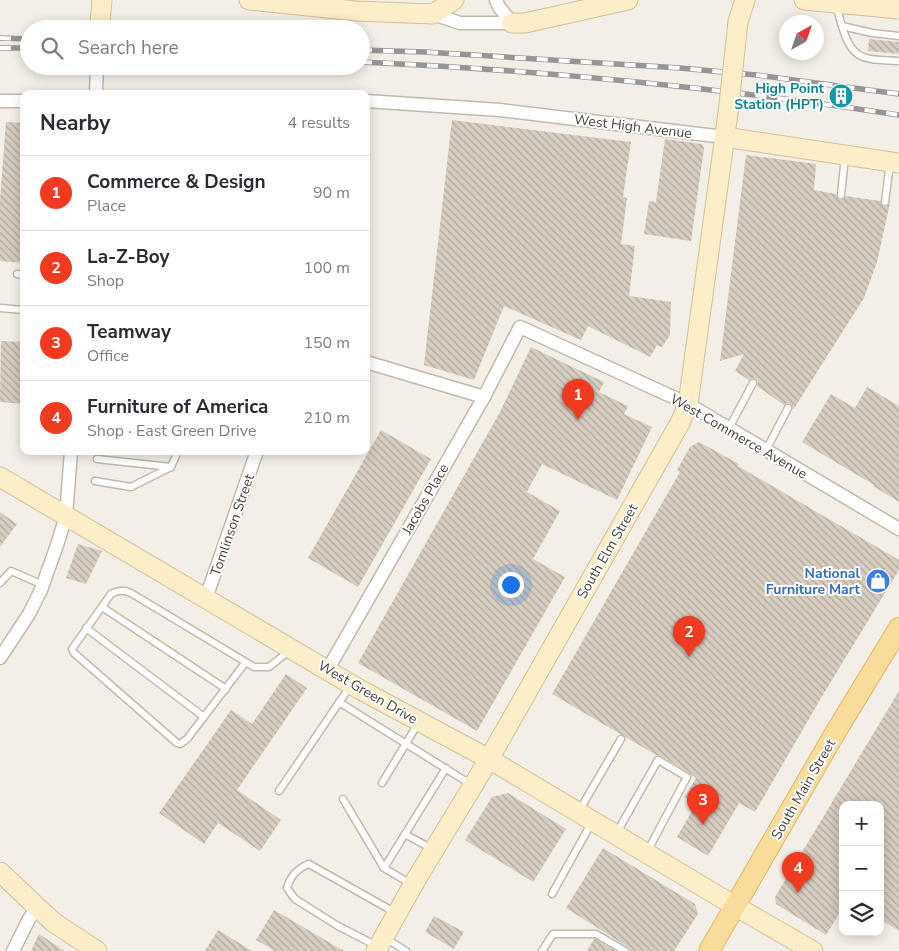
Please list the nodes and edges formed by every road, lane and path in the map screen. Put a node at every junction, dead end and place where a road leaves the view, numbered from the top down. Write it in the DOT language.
graph roads {
  1 [pos="102,0"];
  2 [pos="249,0"];
  3 [pos="454,0"];
  4 [pos="496,0"];
  5 [pos="628,0"];
  6 [pos="745,0"];
  7 [pos="804,0"];
  8 [pos="835,3"];
  9 [pos="899,9"];
  10 [pos="433,11"];
  11 [pos="100,20"];
  12 [pos="512,23"];
  13 [pos="842,26"];
  14 [pos="899,36"];
  15 [pos="899,61"];
  16 [pos="97,75"];
  17 [pos="96,90"];
  18 [pos="0,101"];
  19 [pos="20,101"];
  20 [pos="370,101"];
  21 [pos="724,137"];
  22 [pos="845,155"];
  23 [pos="895,162"];
  24 [pos="841,195"];
  25 [pos="885,202"];
  26 [pos="0,308"];
  27 [pos="20,310"];
  28 [pos="520,327"];
  29 [pos="370,363"];
  30 [pos="753,383"];
  31 [pos="484,397"];
  32 [pos="688,404"];
  33 [pos="788,408"];
  34 [pos="729,428"];
  35 [pos="766,450"];
  36 [pos="71,455"];
  37 [pos="176,455"];
  38 [pos="256,455"];
  39 [pos="97,459"];
  40 [pos="171,466"];
  41 [pos="0,477"];
  42 [pos="95,481"];
  43 [pos="66,516"];
  44 [pos="899,529"];
  45 [pos="0,583"];
  46 [pos="43,586"];
  47 [pos="206,598"];
  48 [pos="102,607"];
  49 [pos="86,628"];
  50 [pos="899,628"];
  51 [pos="292,648"];
  52 [pos="0,658"];
  53 [pos="245,663"];
  54 [pos="328,669"];
  55 [pos="351,684"];
  56 [pos="226,689"];
  57 [pos="340,702"];
  58 [pos="204,717"];
  59 [pos="420,721"];
  60 [pos="621,739"];
  61 [pos="406,744"];
  62 [pos="489,759"];
  63 [pos="446,768"];
  64 [pos="382,783"];
  65 [pos="473,785"];
  66 [pos="279,792"];
  67 [pos="343,799"];
  68 [pos="585,816"];
  69 [pos="405,834"];
  70 [pos="616,835"];
  71 [pos="434,850"];
  72 [pos="646,853"];
  73 [pos="384,868"];
  74 [pos="0,872"];
  75 [pos="413,885"];
  76 [pos="552,894"];
  77 [pos="735,906"];
  78 [pos="37,908"];
  79 [pos="397,914"];
  80 [pos="380,945"];
  81 [pos="13,951"];
  82 [pos="97,951"];
  83 [pos="406,951"];
  84 [pos="542,951"];
  85 [pos="625,951"];
  86 [pos="708,951"];
  87 [pos="813,951"];
  1 -- 11 [label="street"];
  2 -- 10 [label="street"];
  3 -- 10 [label="street"];
  4 -- 12 [label="street"];
  5 -- 12 [label="street"];
  6 -- 21 [label="street, South Elm Street, bridge"];
  7 -- 8 [label="street"];
  8 -- 9 [label="street"];
  8 -- 13 [label="lane"];
  10 -- 12 [label="street"];
  13 -- 14 [label="lane"];
  13 -- 15 [label="lane"];
  16 -- 17 [label="street"];
  18 -- 19 [label="street"];
  20 -- 21 [label="street, West High Avenue"];
  21 -- 22 [label="street, West High Avenue"];
  21 -- 32 [label="street, South Elm Street"];
  22 -- 23 [label="street, West High Avenue"];
  22 -- 24 [label="lane"];
  23 -- 25 [label="lane"];
  26 -- 27 [label="lane"];
  28 -- 31 [label="street, Jacobs Place"];
  28 -- 32 [label="street, West Commerce Avenue"];
  29 -- 31 [label="street"];
  30 -- 34 [label="lane"];
  31 -- 54 [label="street, Jacobs Place"];
  32 -- 34 [label="street, West Commerce Avenue"];
  32 -- 62 [label="street, South Elm Street"];
  33 -- 35 [label="lane"];
  34 -- 35 [label="street, West Commerce Avenue"];
  35 -- 44 [label="street, West Commerce Avenue"];
  36 -- 43 [label="street"];
  37 -- 40 [label="lane"];
  38 -- 47 [label="street, Tomlinson Street"];
  39 -- 40 [label="lane"];
  40 -- 42 [label="lane"];
  41 -- 43 [label="street, West Green Drive"];
  43 -- 46 [label="street"];
  43 -- 47 [label="street, West Green Drive"];
  45 -- 46 [label="lane"];
  46 -- 52 [label="street"];
  47 -- 51 [label="street, West Green Drive"];
  48 -- 49 [label="lane"];
  48 -- 53 [label="lane"];
  48 -- 56 [label="lane"];
  49 -- 58 [label="lane"];
  49 -- 58 [label="lane"];
  50 -- 77 [label="main road, South Main Street"];
  51 -- 53 [label="lane"];
  51 -- 54 [label="street, West Green Drive"];
  53 -- 56 [label="lane"];
  54 -- 55 [label="street, West Green Drive"];
  55 -- 57 [label="lane"];
  55 -- 59 [label="street, West Green Drive"];
  56 -- 58 [label="lane"];
  57 -- 61 [label="lane"];
  57 -- 66 [label="lane"];
  59 -- 61 [label="lane"];
  59 -- 62 [label="street, West Green Drive"];
  60 -- 68 [label="lane"];
  61 -- 63 [label="lane"];
  61 -- 64 [label="lane"];
  62 -- 65 [label="street, South Elm Street"];
  62 -- 68 [label="street, West Green Drive"];
  63 -- 65 [label="lane"];
  63 -- 69 [label="lane"];
  65 -- 71 [label="street, South Elm Street"];
  67 -- 73 [label="lane"];
  68 -- 70 [label="street, West Green Drive"];
  68 -- 76 [label="lane"];
  69 -- 71 [label="lane"];
  69 -- 73 [label="lane"];
  70 -- 72 [label="street, West Green Drive"];
  70 -- 72 [label="lane"];
  71 -- 75 [label="street, South Elm Street"];
  72 -- 77 [label="street, West Green Drive"];
  73 -- 75 [label="lane"];
  74 -- 78 [label="street"];
  75 -- 79 [label="street, South Elm Street"];
  77 -- 86 [label="main road, South Main Street"];
  77 -- 87 [label="street, West Green Drive"];
  78 -- 81 [label="street"];
  78 -- 82 [label="street"];
  79 -- 80 [label="street, South Elm Street"];
  79 -- 80 [label="lane"];
  80 -- 83 [label="lane"];
  84 -- 85 [label="lane"];
}
